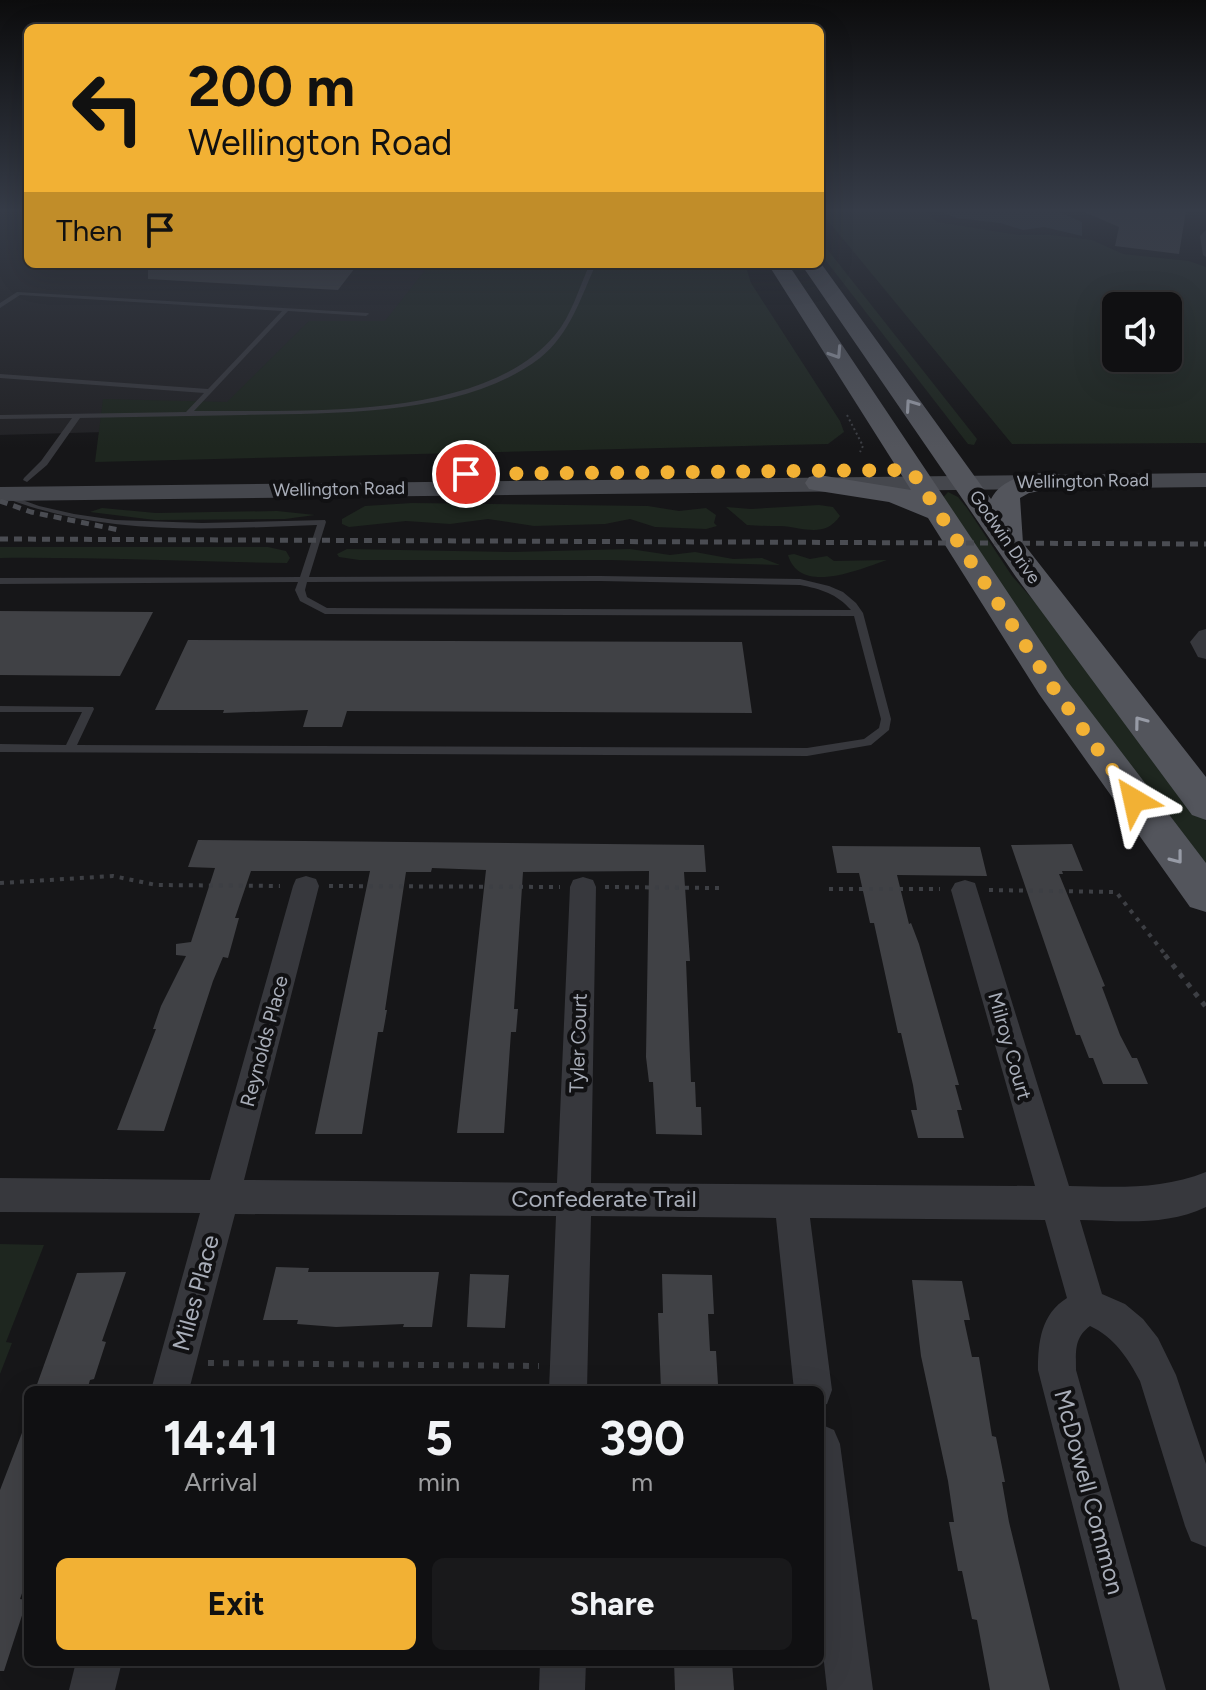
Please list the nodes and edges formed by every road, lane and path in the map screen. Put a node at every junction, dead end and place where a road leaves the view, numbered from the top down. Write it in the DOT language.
graph roads {
  1 [pos="580,290"];
  2 [pos="795,290"];
  3 [pos="829,290"];
  4 [pos="0,306"];
  5 [pos="286,310"];
  6 [pos="366,314"];
  7 [pos="0,376"];
  8 [pos="209,391"];
  9 [pos="188,414"];
  10 [pos="0,417"];
  11 [pos="76,418"];
  12 [pos="880,422"];
  13 [pos="1206,465"];
  14 [pos="815,476"];
  15 [pos="961,476"];
  16 [pos="27,480"];
  17 [pos="1206,480"];
  18 [pos="1052,481"];
  19 [pos="1,489"];
  20 [pos="924,489"];
  21 [pos="1008,543"];
  22 [pos="0,581"];
  23 [pos="302,581"];
  24 [pos="858,613"];
  25 [pos="1206,635"];
  26 [pos="1206,652"];
  27 [pos="0,709"];
  28 [pos="0,748"];
  29 [pos="70,748"];
  30 [pos="1206,805"];
  31 [pos="0,883"];
  32 [pos="306,886"];
  33 [pos="583,887"];
  34 [pos="719,888"];
  35 [pos="965,890"];
  36 [pos="1111,890"];
  37 [pos="1206,895"];
  38 [pos="1206,1007"];
  39 [pos="1206,1189"];
  40 [pos="0,1195"];
  41 [pos="222,1196"];
  42 [pos="573,1199"];
  43 [pos="791,1201"];
  44 [pos="1056,1203"];
  45 [pos="1088,1307"];
  46 [pos="174,1376"];
  47 [pos="569,1378"];
  48 [pos="813,1386"];
  49 [pos="824,1477"];
  50 [pos="1206,1526"];
  51 [pos="98,1666"];
  52 [pos="563,1666"];
  53 [pos="92,1690"];
  54 [pos="562,1690"];
  55 [pos="850,1690"];
  56 [pos="1143,1690"];
  1 -- 9 [label="lane"];
  2 -- 12 [label="main road, Godwin Drive, one-way"];
  15 -- 3 [label="main road, Godwin Drive, one-way"];
  4 -- 5 [label="lane"];
  5 -- 6 [label="lane"];
  5 -- 8 [label="lane"];
  7 -- 8 [label="lane"];
  8 -- 9 [label="lane"];
  9 -- 11 [label="lane"];
  10 -- 11 [label="lane"];
  11 -- 16 [label="lane"];
  12 -- 14 [label="main road"];
  12 -- 20 [label="main road, Godwin Drive"];
  13 -- 15 [label="main road, Wellington Road"];
  14 -- 16 [label="main road, Wellington Road"];
  14 -- 19 [label="main road, Wellington Road"];
  14 -- 20 [label="main road, Wellington Road"];
  14 -- 20 [label="main road"];
  15 -- 18 [label="main road, Wellington Road"];
  15 -- 20 [label="main road, Wellington Road"];
  15 -- 21 [label="main road, Godwin Drive"];
  16 -- 19 [label="main road, Wellington Road"];
  17 -- 18 [label="main road, Wellington Road"];
  18 -- 21 [label="main road"];
  19 -- 23 [label="lane"];
  20 -- 37 [label="main road, Godwin Drive, one-way"];
  30 -- 21 [label="main road, Godwin Drive, one-way"];
  22 -- 23 [label="lane"];
  23 -- 24 [label="lane"];
  23 -- 24 [label="lane"];
  24 -- 29 [label="lane"];
  25 -- 26 [label="street"];
  27 -- 29 [label="lane"];
  28 -- 29 [label="lane"];
  31 -- 32 [label="path"];
  32 -- 33 [label="path"];
  32 -- 41 [label="street, Reynolds Place"];
  33 -- 34 [label="path"];
  33 -- 42 [label="street, Tyler Court"];
  35 -- 44 [label="street, Milroy Court"];
  36 -- 38 [label="path"];
  39 -- 44 [label="street, Confederate Trail"];
  40 -- 41 [label="street, Confederate Trail"];
  41 -- 42 [label="street, Confederate Trail"];
  41 -- 46 [label="street, Miles Place"];
  42 -- 43 [label="street, Confederate Trail"];
  42 -- 47 [label="street, Tyler Court"];
  43 -- 44 [label="street, Confederate Trail"];
  43 -- 48 [label="street"];
  44 -- 45 [label="street"];
  45 -- 50 [label="street"];
  45 -- 56 [label="street, McDowell Common"];
  46 -- 47 [label="path"];
  49 -- 55 [label="street"];
  51 -- 53 [label="street"];
  52 -- 54 [label="street"];
}
